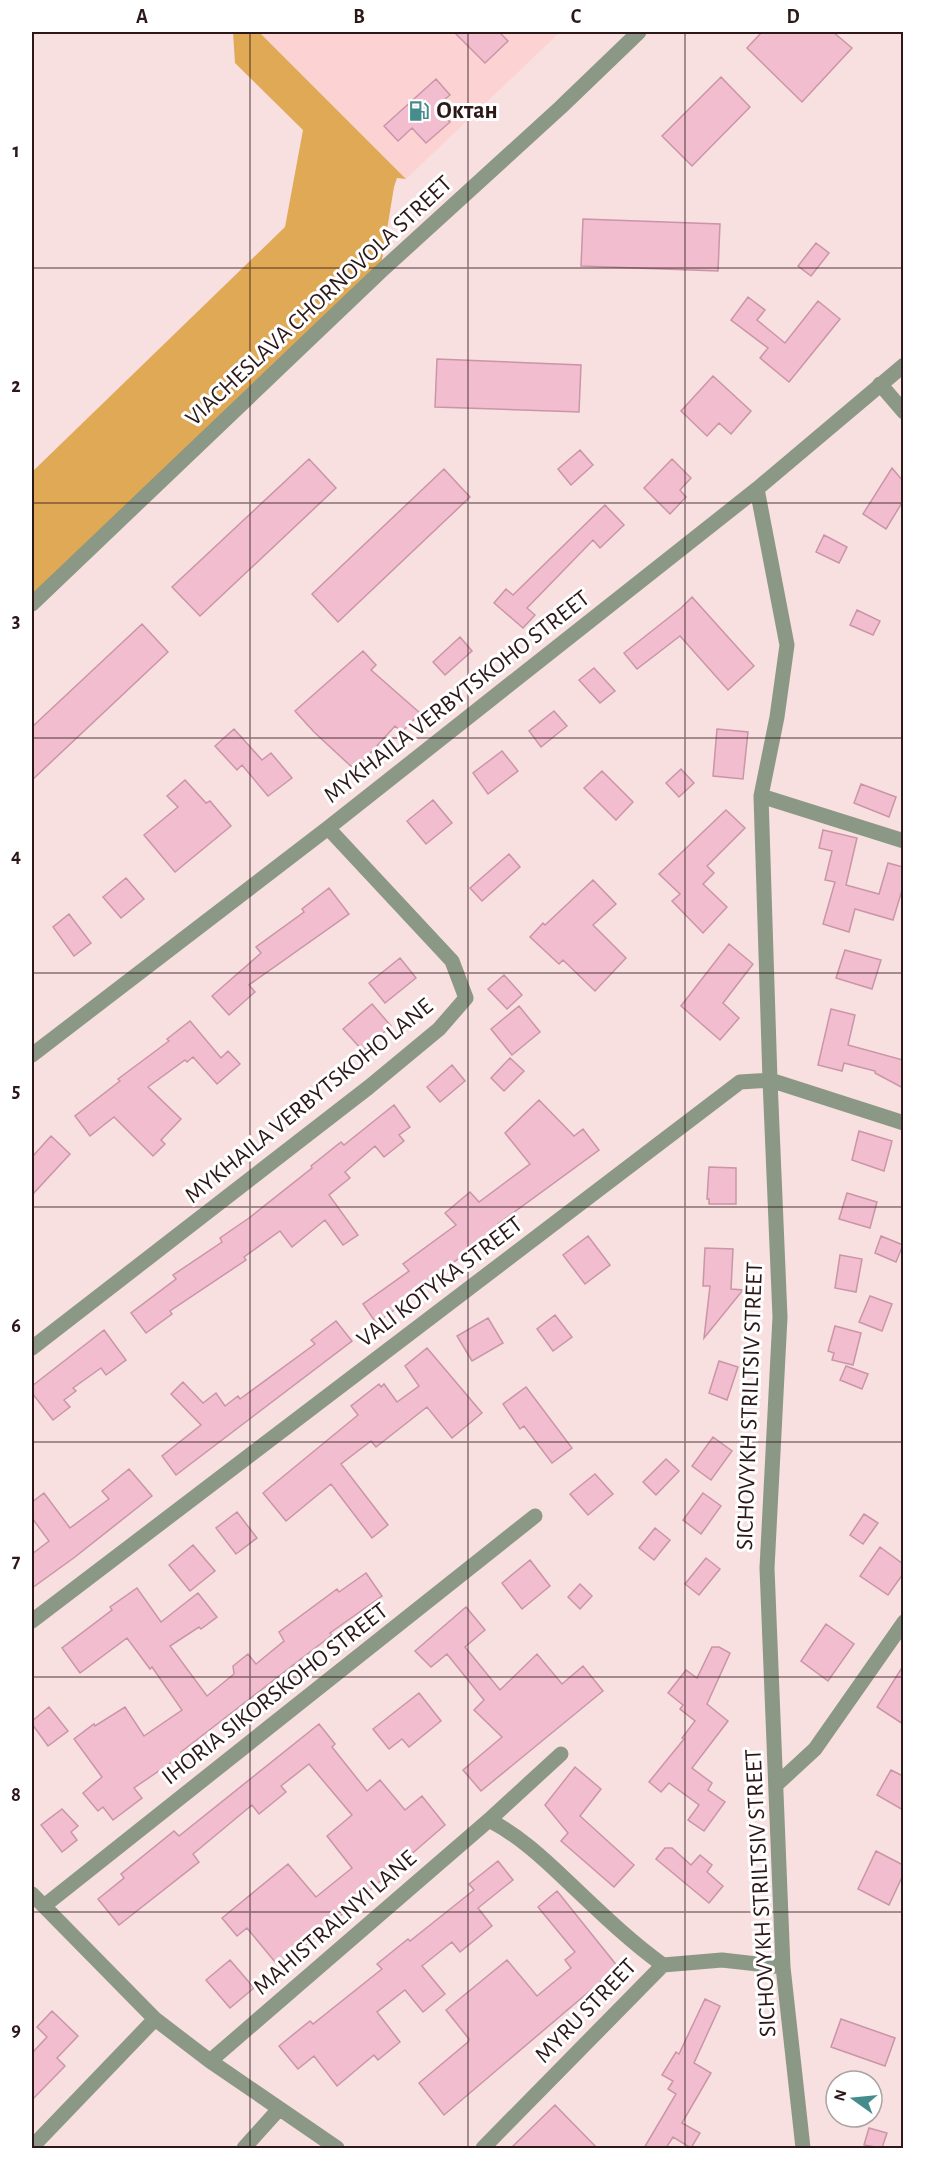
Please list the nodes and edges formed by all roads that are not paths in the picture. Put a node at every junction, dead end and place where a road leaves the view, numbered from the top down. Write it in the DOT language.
graph roads {
  1 [pos="639,32"];
  2 [pos="903,364"];
  3 [pos="880,384"];
  4 [pos="903,412"];
  5 [pos="757,489"];
  6 [pos="32,604"];
  7 [pos="761,796"];
  8 [pos="327,828"];
  9 [pos="903,841"];
  10 [pos="32,1055"];
  11 [pos="770,1080"];
  12 [pos="903,1123"];
  13 [pos="32,1348"];
  14 [pos="535,1516"];
  15 [pos="32,1621"];
  16 [pos="903,1622"];
  17 [pos="561,1754"];
  18 [pos="777,1785"];
  19 [pos="489,1820"];
  20 [pos="32,1894"];
  21 [pos="44,1906"];
  22 [pos="663,1965"];
  23 [pos="783,1967"];
  24 [pos="155,2019"];
  25 [pos="210,2061"];
  26 [pos="279,2109"];
  27 [pos="32,2147"];
  28 [pos="244,2148"];
  29 [pos="337,2148"];
  30 [pos="483,2148"];
  31 [pos="803,2148"];
  1 -- 6 [label="street, VIACHESLAVA CHORNOVOLA STREET"];
  2 -- 3 [label="street, MYKHAILA VERBYTSKOHO STREET"];
  3 -- 4 [label="street"];
  3 -- 5 [label="street, MYKHAILA VERBYTSKOHO STREET"];
  5 -- 7 [label="street, SICHOVYKH STRILTSIV STREET"];
  5 -- 8 [label="street, MYKHAILA VERBYTSKOHO STREET"];
  7 -- 9 [label="street"];
  7 -- 11 [label="street, SICHOVYKH STRILTSIV STREET"];
  8 -- 10 [label="street, MYKHAILA VERBYTSKOHO STREET"];
  8 -- 13 [label="street, MYKHAILA VERBYTSKOHO LANE"];
  11 -- 12 [label="street, VALI KOTYKA STREET"];
  11 -- 15 [label="street, VALI KOTYKA STREET"];
  11 -- 18 [label="street, SICHOVYKH STRILTSIV STREET"];
  14 -- 21 [label="street, IHORIA SIKORSKOHO STREET"];
  16 -- 18 [label="street"];
  17 -- 19 [label="street, MAHISTRALNYI LANE"];
  18 -- 23 [label="street, SICHOVYKH STRILTSIV STREET"];
  19 -- 22 [label="street"];
  19 -- 25 [label="street, MAHISTRALNYI LANE"];
  20 -- 21 [label="street"];
  21 -- 24 [label="street"];
  22 -- 23 [label="street, MYRU STREET"];
  22 -- 30 [label="street, MYRU STREET"];
  23 -- 31 [label="street, SICHOVYKH STRILTSIV STREET"];
  24 -- 25 [label="street"];
  24 -- 27 [label="street"];
  25 -- 26 [label="street"];
  26 -- 28 [label="street"];
  26 -- 29 [label="street"];
}
